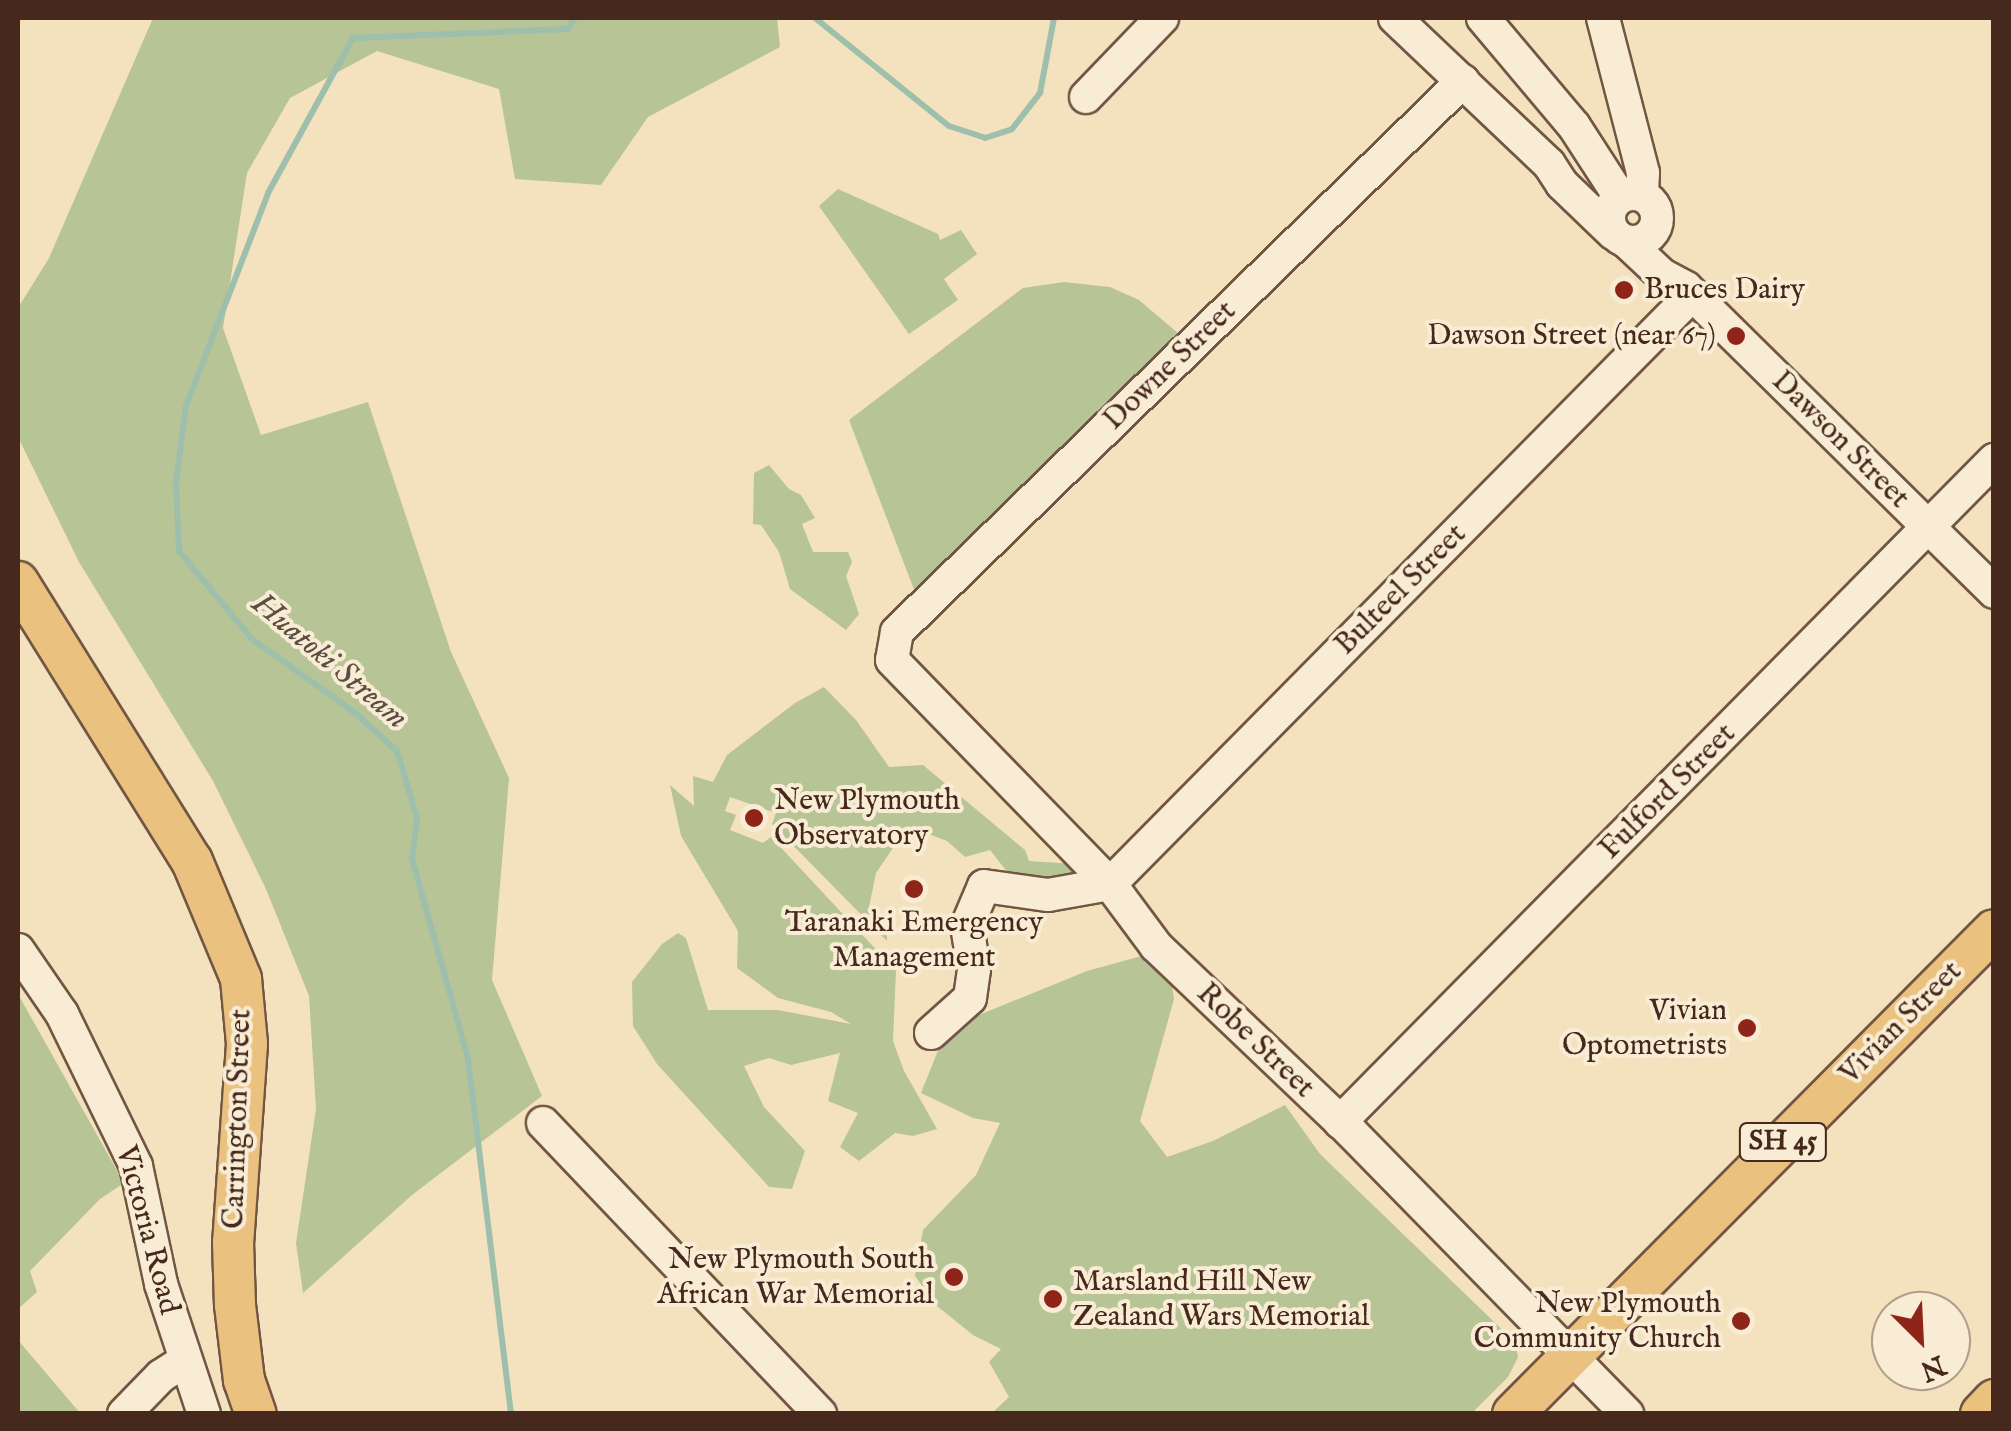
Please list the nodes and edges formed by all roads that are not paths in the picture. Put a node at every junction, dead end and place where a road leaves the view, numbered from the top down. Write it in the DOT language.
graph roads {
  1 [pos="1162,18"];
  2 [pos="1395,18"];
  3 [pos="1602,18"];
  4 [pos="1491,27"];
  5 [pos="1463,80"];
  6 [pos="1086,97"];
  7 [pos="1629,215"];
  8 [pos="1689,292"];
  9 [pos="1994,460"];
  10 [pos="1928,527"];
  11 [pos="18,582"];
  12 [pos="1994,592"];
  13 [pos="892,660"];
  14 [pos="1110,884"];
  15 [pos="1994,930"];
  16 [pos="18,950"];
  17 [pos="930,1033"];
  18 [pos="1340,1122"];
  19 [pos="544,1123"];
  20 [pos="1572,1355"];
  21 [pos="184,1361"];
  22 [pos="1994,1400"];
  23 [pos="124,1414"];
  24 [pos="204,1414"];
  25 [pos="256,1414"];
  26 [pos="820,1414"];
  27 [pos="1512,1414"];
  28 [pos="1627,1414"];
  29 [pos="1980,1414"];
  1 -- 6 [label="street"];
  2 -- 5 [label="street"];
  3 -- 7 [label="street"];
  4 -- 7 [label="street, Dawson Street"];
  5 -- 7 [label="street"];
  5 -- 13 [label="street, Downe Street"];
  7 -- 8 [label="street, Dawson Street"];
  8 -- 10 [label="street, Dawson Street"];
  8 -- 14 [label="street, Bulteel Street"];
  9 -- 10 [label="street, Fulford Street"];
  10 -- 12 [label="street, Dawson Street"];
  10 -- 18 [label="street, Fulford Street"];
  11 -- 25 [label="main road, Carrington Street"];
  13 -- 14 [label="street, Robe Street"];
  14 -- 17 [label="street"];
  14 -- 18 [label="street, Robe Street"];
  15 -- 20 [label="main road, Vivian Street / SH 45"];
  16 -- 21 [label="street, Victoria Road"];
  18 -- 20 [label="street, Robe Street"];
  19 -- 26 [label="street"];
  20 -- 27 [label="main road, Vivian Street / SH 45"];
  20 -- 28 [label="street, Robe Street"];
  21 -- 23 [label="street"];
  21 -- 24 [label="street, Victoria Road"];
  22 -- 29 [label="main road"];
}
